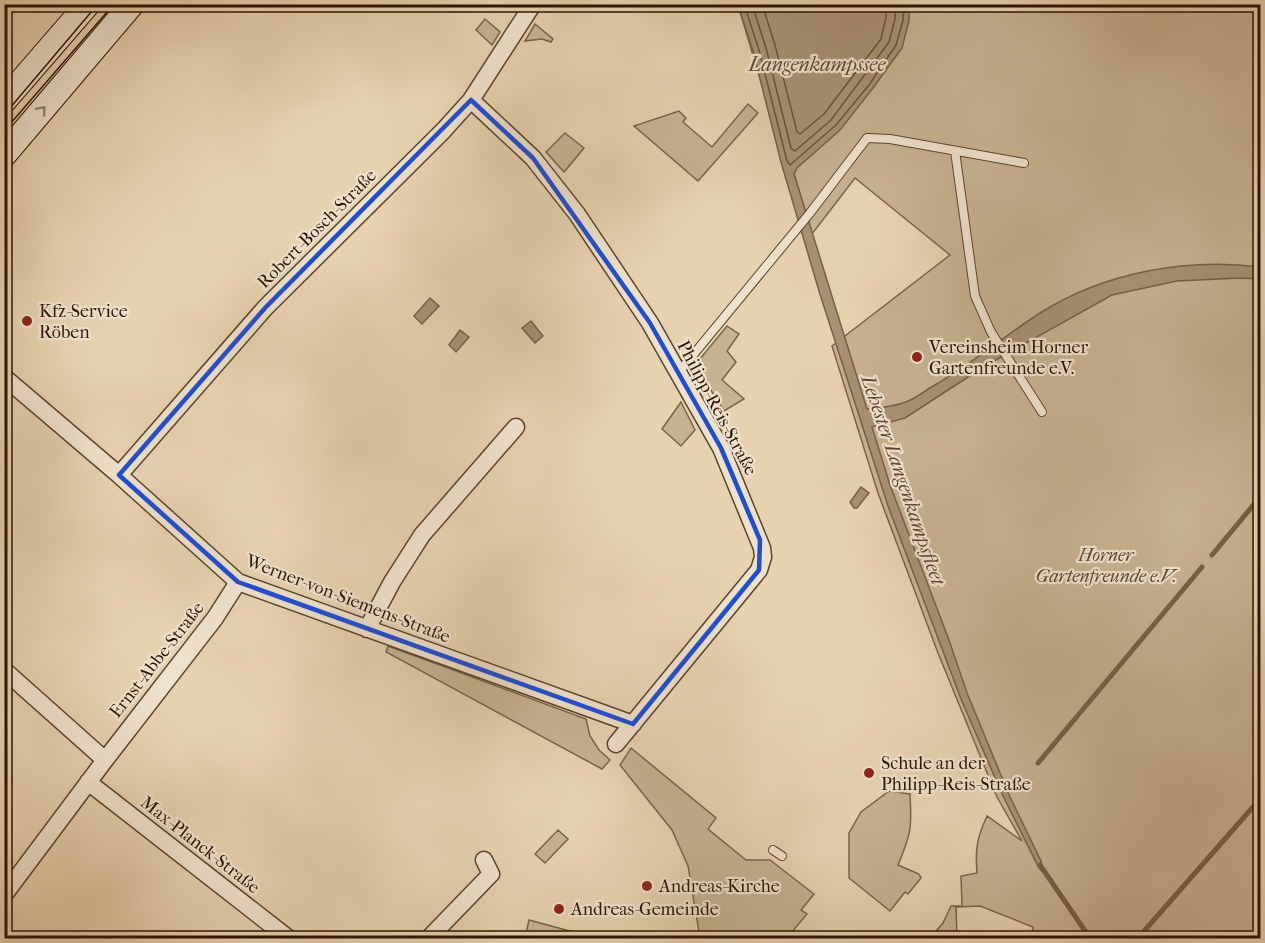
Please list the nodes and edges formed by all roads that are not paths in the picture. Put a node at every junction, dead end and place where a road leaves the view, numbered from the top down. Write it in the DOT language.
graph roads {
  1 [pos="88,4"];
  2 [pos="132,4"];
  3 [pos="533,4"];
  4 [pos="471,100"];
  5 [pos="4,101"];
  6 [pos="954,151"];
  7 [pos="4,155"];
  8 [pos="1024,163"];
  9 [pos="679,372"];
  10 [pos="4,376"];
  11 [pos="1042,412"];
  12 [pos="516,427"];
  13 [pos="119,475"];
  14 [pos="238,582"];
  15 [pos="367,629"];
  16 [pos="4,670"];
  17 [pos="633,724"];
  18 [pos="616,744"];
  19 [pos="105,760"];
  20 [pos="88,782"];
  21 [pos="773,850"];
  22 [pos="782,856"];
  23 [pos="483,860"];
  24 [pos="4,895"];
  25 [pos="288,939"];
  26 [pos="429,939"];
  1 -- 5 [label="main road"];
  7 -- 2 [label="main road, one-way"];
  3 -- 4 [label="street, Robert-Bosch-Straße"];
  4 -- 9 [label="street, Philipp-Reis-Straße"];
  4 -- 13 [label="street, Robert-Bosch-Straße"];
  6 -- 8 [label="lane"];
  6 -- 9 [label="lane"];
  6 -- 11 [label="lane"];
  9 -- 17 [label="street, Philipp-Reis-Straße"];
  10 -- 13 [label="street, Werner-von-Siemens-Straße"];
  12 -- 15 [label="street"];
  13 -- 14 [label="street, Werner-von-Siemens-Straße"];
  14 -- 15 [label="street, Werner-von-Siemens-Straße"];
  14 -- 19 [label="street, Ernst-Abbe-Straße"];
  15 -- 17 [label="street, Werner-von-Siemens-Straße"];
  16 -- 19 [label="street"];
  17 -- 18 [label="street, Philipp-Reis-Straße"];
  19 -- 20 [label="street, Ernst-Abbe-Straße"];
  20 -- 24 [label="street, Ernst-Abbe-Straße"];
  20 -- 25 [label="street, Max-Planck-Straße"];
  21 -- 22 [label="lane"];
  23 -- 26 [label="street"];
}
